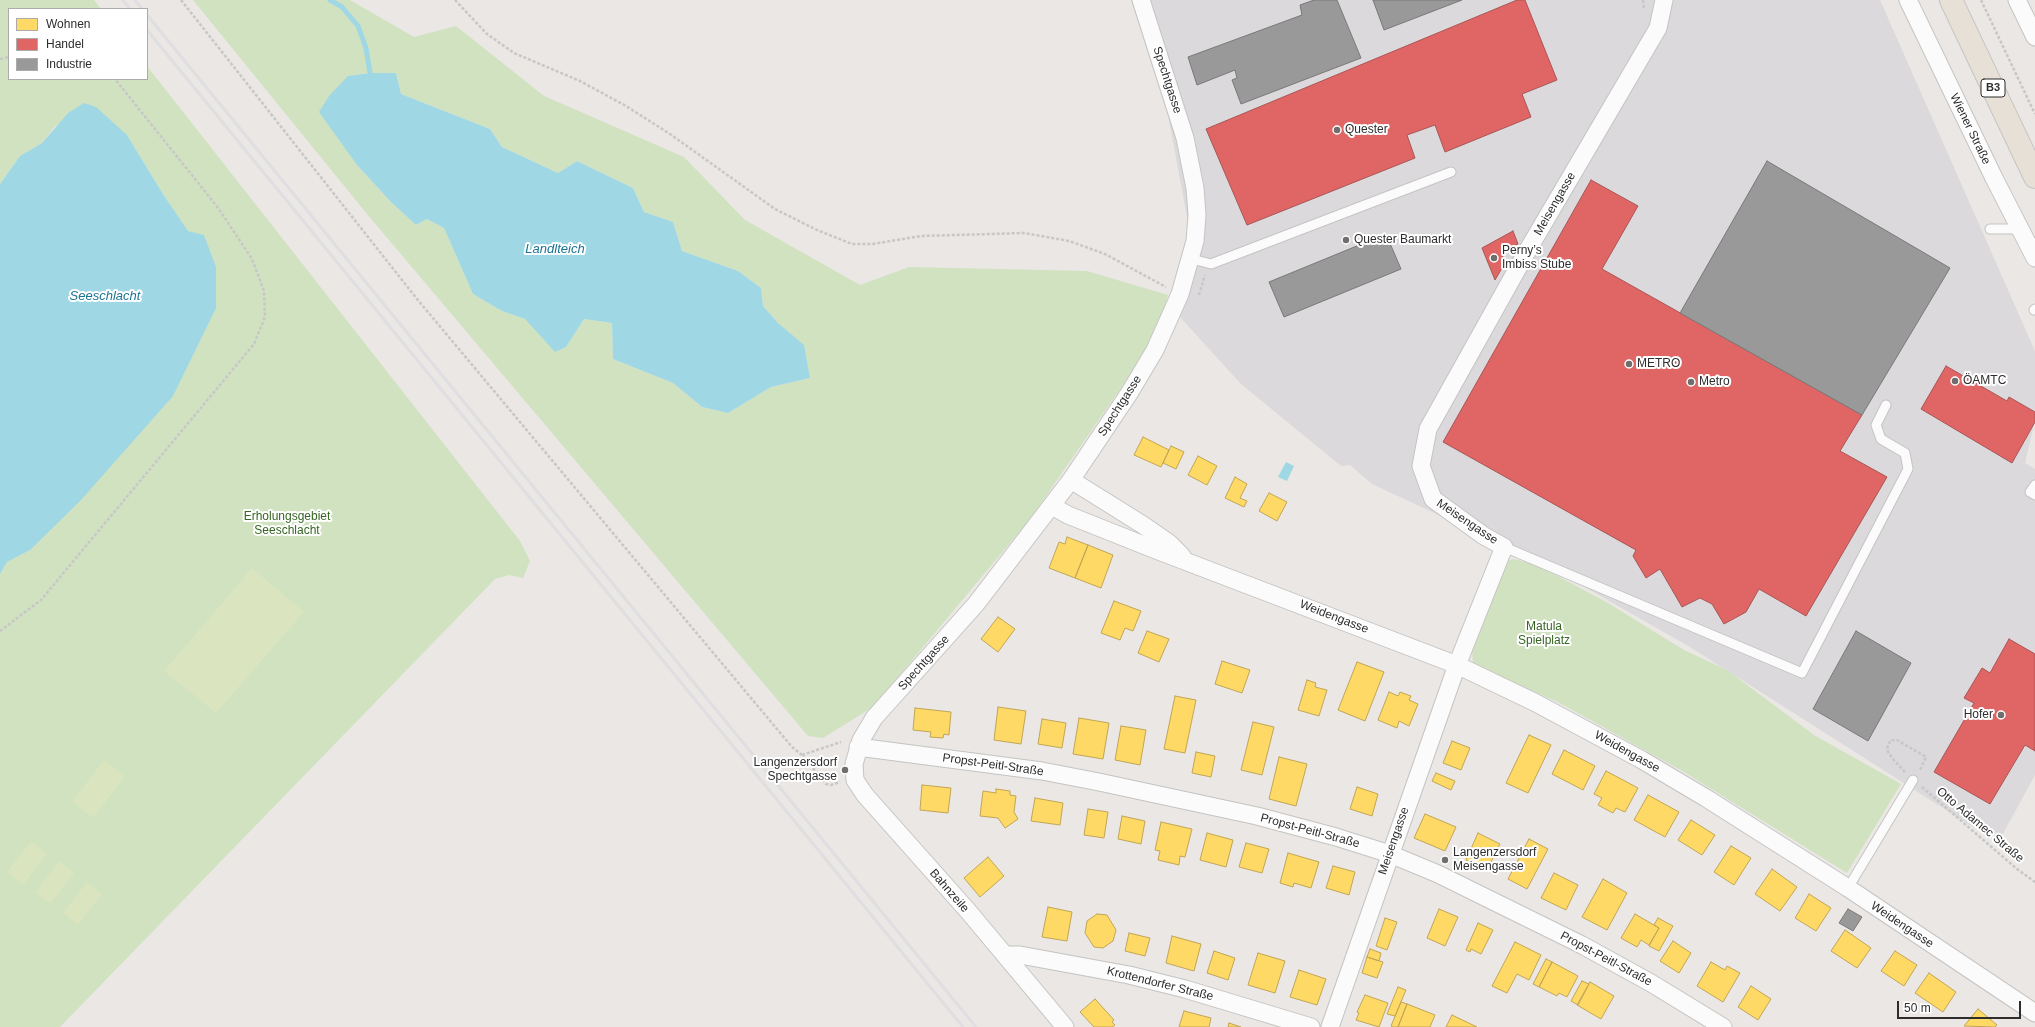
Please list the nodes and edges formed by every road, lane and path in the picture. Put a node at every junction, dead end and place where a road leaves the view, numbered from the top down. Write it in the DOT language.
graph roads {
  1 [pos="181,0"];
  2 [pos="455,0"];
  3 [pos="1141,0"];
  4 [pos="1664,0"];
  5 [pos="1908,0"];
  6 [pos="1951,0"];
  7 [pos="1981,0"];
  8 [pos="2017,0"];
  9 [pos="2035,37"];
  10 [pos="117,80"];
  11 [pos="2035,114"];
  12 [pos="1451,172"];
  13 [pos="2035,176"];
  14 [pos="1990,229"];
  15 [pos="2020,229"];
  16 [pos="2035,258"];
  17 [pos="1199,260"];
  18 [pos="1180,294"];
  19 [pos="1196,300"];
  20 [pos="1886,405"];
  21 [pos="1070,480"];
  22 [pos="2035,485"];
  23 [pos="2035,495"];
  24 [pos="1052,506"];
  25 [pos="1504,547"];
  26 [pos="1184,559"];
  27 [pos="0,631"];
  28 [pos="1458,665"];
  29 [pos="851,744"];
  30 [pos="802,755"];
  31 [pos="1922,766"];
  32 [pos="855,780"];
  33 [pos="1914,780"];
  34 [pos="1390,854"];
  35 [pos="2035,882"];
  36 [pos="1848,888"];
  37 [pos="1005,955"];
  38 [pos="2035,1013"];
  39 [pos="1065,1027"];
  40 [pos="1311,1027"];
  41 [pos="1330,1027"];
  42 [pos="1723,1027"];
  1 -- 30 [label="path"];
  2 -- 18 [label="path"];
  3 -- 17 [label="street, Spechtgasse"];
  4 -- 25 [label="street, Meisengasse"];
  5 -- 15 [label="street, Wiener Straße"];
  6 -- 13 [label="main road, B3"];
  7 -- 11 [label="path"];
  8 -- 9 [label="street"];
  10 -- 27 [label="path"];
  12 -- 17 [label="lane"];
  14 -- 15 [label="lane"];
  15 -- 16 [label="street, Wiener Straße"];
  17 -- 18 [label="street, Spechtgasse"];
  17 -- 19 [label="path"];
  18 -- 21 [label="street, Spechtgasse"];
  20 -- 25 [label="lane"];
  21 -- 24 [label="street, Spechtgasse"];
  21 -- 26 [label="street, Weidengasse"];
  22 -- 23 [label="lane"];
  24 -- 26 [label="street, Weidengasse"];
  24 -- 29 [label="street, Spechtgasse"];
  25 -- 28 [label="street, Meisengasse"];
  26 -- 28 [label="street, Weidengasse"];
  28 -- 34 [label="street, Meisengasse"];
  28 -- 36 [label="street, Weidengasse"];
  29 -- 30 [label="path"];
  29 -- 32 [label="street"];
  29 -- 34 [label="street, Propst-Peitl-Straße"];
  30 -- 32 [label="path"];
  31 -- 33 [label="path, Otto Adamec Straße"];
  32 -- 37 [label="street, Bahnzeile"];
  33 -- 35 [label="path, Otto Adamec Straße"];
  33 -- 36 [label="lane"];
  34 -- 41 [label="street, Meisengasse"];
  34 -- 42 [label="street, Propst-Peitl-Straße"];
  36 -- 38 [label="street, Weidengasse"];
  37 -- 39 [label="street, Bahnzeile"];
  37 -- 40 [label="street, Krottendorfer Straße"];
}
